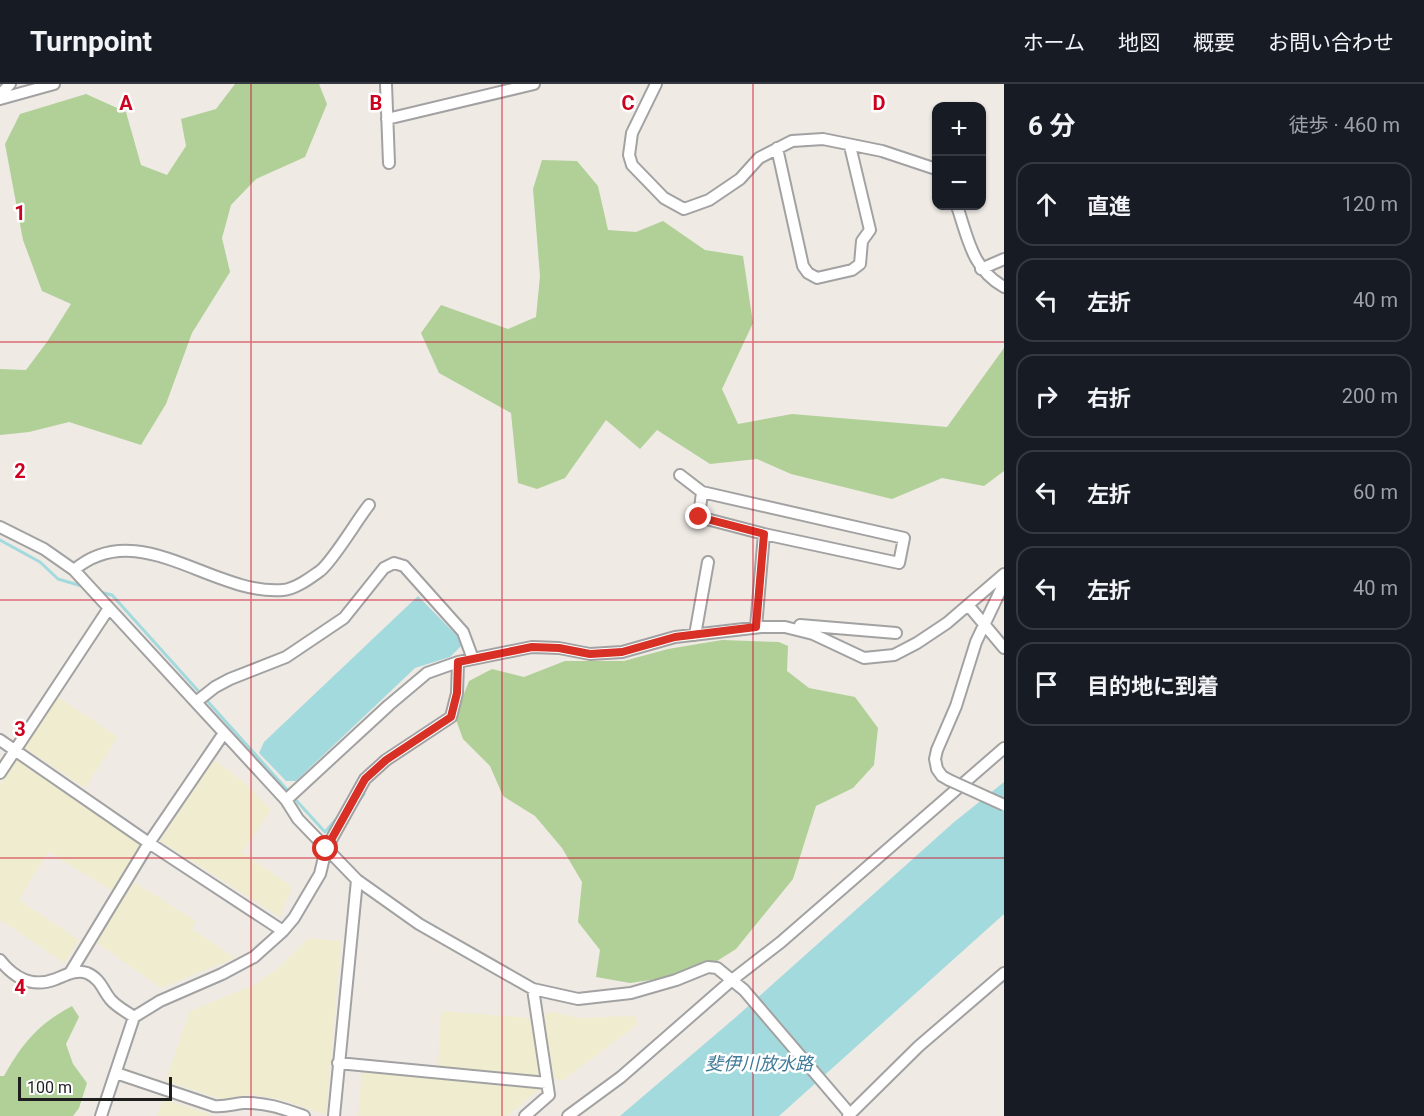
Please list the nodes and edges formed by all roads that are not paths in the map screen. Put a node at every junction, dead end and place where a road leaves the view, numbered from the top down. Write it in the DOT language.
graph roads {
  1 [pos="10,84"];
  2 [pos="54,84"];
  3 [pos="386,84"];
  4 [pos="534,84"];
  5 [pos="656,84"];
  6 [pos="0,97"];
  7 [pos="387,119"];
  8 [pos="850,146"];
  9 [pos="777,148"];
  10 [pos="389,163"];
  11 [pos="932,168"];
  12 [pos="958,210"];
  13 [pos="1004,259"];
  14 [pos="981,269"];
  15 [pos="1004,286"];
  16 [pos="680,475"];
  17 [pos="702,492"];
  18 [pos="369,504"];
  19 [pos="0,527"];
  20 [pos="764,534"];
  21 [pos="708,562"];
  22 [pos="74,570"];
  23 [pos="1004,574"];
  24 [pos="1004,583"];
  25 [pos="968,605"];
  26 [pos="109,608"];
  27 [pos="984,624"];
  28 [pos="756,627"];
  29 [pos="785,627"];
  30 [pos="896,633"];
  31 [pos="695,634"];
  32 [pos="1004,648"];
  33 [pos="474,658"];
  34 [pos="458,662"];
  35 [pos="196,702"];
  36 [pos="224,733"];
  37 [pos="0,740"];
  38 [pos="1004,748"];
  39 [pos="15,749"];
  40 [pos="0,772"];
  41 [pos="286,800"];
  42 [pos="1004,805"];
  43 [pos="149,843"];
  44 [pos="326,849"];
  45 [pos="357,880"];
  46 [pos="283,931"];
  47 [pos="0,960"];
  48 [pos="70,973"];
  49 [pos="1004,973"];
  50 [pos="732,980"];
  51 [pos="533,988"];
  52 [pos="134,1017"];
  53 [pos="339,1063"];
  54 [pos="116,1073"];
  55 [pos="548,1083"];
  56 [pos="849,1115"];
  57 [pos="101,1116"];
  58 [pos="304,1116"];
  59 [pos="334,1116"];
  60 [pos="525,1116"];
  61 [pos="568,1116"];
  1 -- 6 [label="street"];
  2 -- 6 [label="street"];
  3 -- 7 [label="street"];
  4 -- 7 [label="street"];
  5 -- 9 [label="street"];
  7 -- 10 [label="street"];
  8 -- 9 [label="street"];
  8 -- 9 [label="street"];
  8 -- 11 [label="street"];
  12 -- 14 [label="street"];
  13 -- 14 [label="street"];
  14 -- 15 [label="street"];
  16 -- 17 [label="street"];
  17 -- 20 [label="street"];
  17 -- 20 [label="street"];
  18 -- 22 [label="street"];
  19 -- 22 [label="street"];
  20 -- 28 [label="street"];
  21 -- 31 [label="street"];
  22 -- 26 [label="street"];
  23 -- 25 [label="street"];
  24 -- 27 [label="street"];
  25 -- 27 [label="street"];
  25 -- 29 [label="street"];
  26 -- 35 [label="street"];
  26 -- 39 [label="street"];
  27 -- 32 [label="street"];
  27 -- 42 [label="street, bridge"];
  28 -- 29 [label="street"];
  28 -- 31 [label="street"];
  29 -- 30 [label="street"];
  31 -- 33 [label="street"];
  33 -- 34 [label="street"];
  33 -- 35 [label="street"];
  34 -- 41 [label="street"];
  34 -- 44 [label="street"];
  35 -- 36 [label="street"];
  36 -- 41 [label="street"];
  36 -- 43 [label="street"];
  37 -- 39 [label="street"];
  38 -- 50 [label="street"];
  39 -- 40 [label="street"];
  39 -- 43 [label="street"];
  41 -- 44 [label="street"];
  43 -- 46 [label="street"];
  43 -- 48 [label="street"];
  44 -- 45 [label="street"];
  44 -- 46 [label="street"];
  45 -- 51 [label="street"];
  45 -- 53 [label="street"];
  46 -- 52 [label="street"];
  47 -- 48 [label="street"];
  48 -- 52 [label="street"];
  49 -- 56 [label="street"];
  50 -- 51 [label="street"];
  50 -- 56 [label="street"];
  50 -- 61 [label="street"];
  51 -- 55 [label="street"];
  52 -- 54 [label="street"];
  53 -- 55 [label="street"];
  53 -- 59 [label="street"];
  54 -- 57 [label="street"];
  54 -- 58 [label="street"];
  55 -- 60 [label="street"];
}
